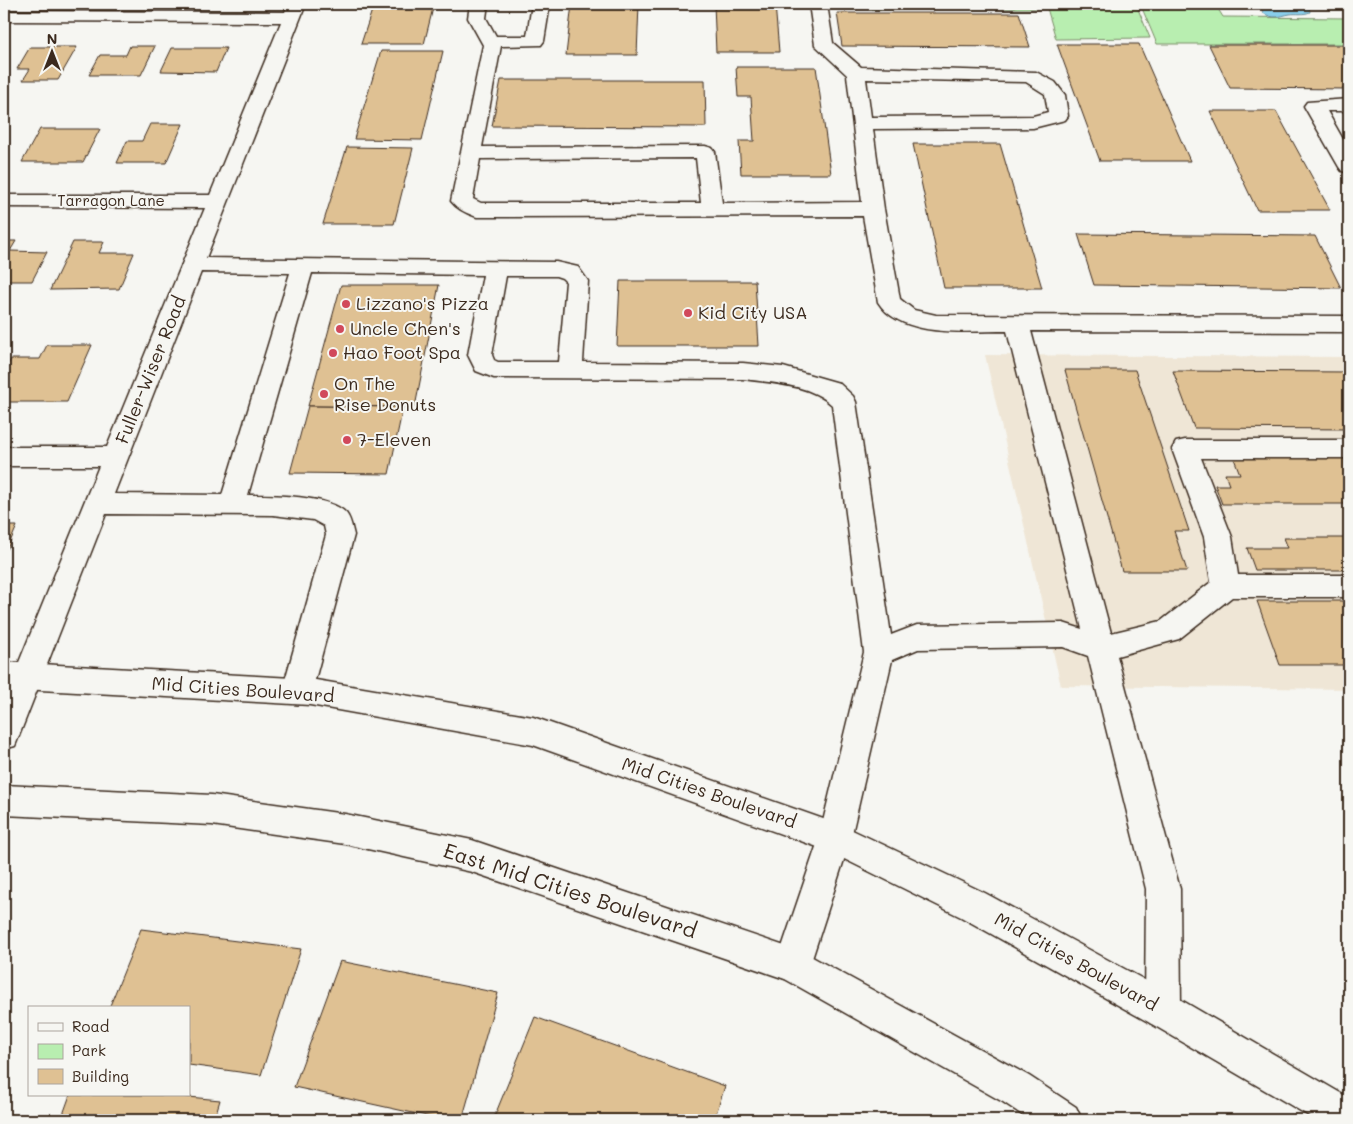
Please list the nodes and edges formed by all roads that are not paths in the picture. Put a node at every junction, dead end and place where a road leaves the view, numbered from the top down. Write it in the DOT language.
graph roads {
  1 [pos="479,4"];
  2 [pos="541,4"];
  3 [pos="818,4"];
  4 [pos="294,11"];
  5 [pos="4,16"];
  6 [pos="489,41"];
  7 [pos="856,73"];
  8 [pos="1349,105"];
  9 [pos="862,123"];
  10 [pos="471,153"];
  11 [pos="1349,167"];
  12 [pos="4,201"];
  13 [pos="218,202"];
  14 [pos="712,209"];
  15 [pos="873,209"];
  16 [pos="193,265"];
  17 [pos="303,266"];
  18 [pos="496,268"];
  19 [pos="1017,323"];
  20 [pos="1349,324"];
  21 [pos="570,371"];
  22 [pos="1349,449"];
  23 [pos="4,456"];
  24 [pos="117,457"];
  25 [pos="97,504"];
  26 [pos="232,505"];
  27 [pos="1226,586"];
  28 [pos="1349,586"];
  29 [pos="1100,648"];
  30 [pos="879,652"];
  31 [pos="16,676"];
  32 [pos="297,692"];
  33 [pos="4,736"];
  34 [pos="4,800"];
  35 [pos="834,838"];
  36 [pos="793,965"];
  37 [pos="1162,1010"];
  38 [pos="1349,1119"];
  39 [pos="1063,1120"];
  1 -- 6 [label="street"];
  2 -- 6 [label="street"];
  3 -- 7 [label="street"];
  4 -- 5 [label="street"];
  4 -- 13 [label="street, Fuller-Wiser Road"];
  6 -- 10 [label="street"];
  7 -- 9 [label="street"];
  7 -- 9 [label="street"];
  8 -- 11 [label="street"];
  9 -- 15 [label="street"];
  10 -- 14 [label="street"];
  10 -- 14 [label="street"];
  12 -- 13 [label="street, Tarragon Lane"];
  13 -- 16 [label="street, Fuller-Wiser Road"];
  14 -- 15 [label="street"];
  15 -- 19 [label="street"];
  16 -- 17 [label="street"];
  16 -- 24 [label="street, Fuller-Wiser Road"];
  17 -- 18 [label="street"];
  17 -- 26 [label="street"];
  18 -- 21 [label="street"];
  18 -- 21 [label="street"];
  19 -- 20 [label="street"];
  19 -- 29 [label="street"];
  21 -- 30 [label="street"];
  22 -- 27 [label="street"];
  23 -- 24 [label="street"];
  24 -- 25 [label="street, Fuller-Wiser Road"];
  25 -- 26 [label="street"];
  25 -- 31 [label="street, Fuller-Wiser Road"];
  26 -- 32 [label="street"];
  27 -- 28 [label="street"];
  27 -- 29 [label="street"];
  29 -- 30 [label="street"];
  29 -- 37 [label="street"];
  30 -- 35 [label="street"];
  31 -- 32 [label="street, Mid Cities Boulevard"];
  31 -- 33 [label="street, Fuller-Wiser Road"];
  32 -- 35 [label="street, Mid Cities Boulevard"];
  34 -- 36 [label="street, East Mid Cities Boulevard"];
  35 -- 36 [label="street"];
  35 -- 37 [label="street, Mid Cities Boulevard"];
  36 -- 39 [label="street, East Mid Cities Boulevard"];
  37 -- 38 [label="street, Mid Cities Boulevard"];
}
